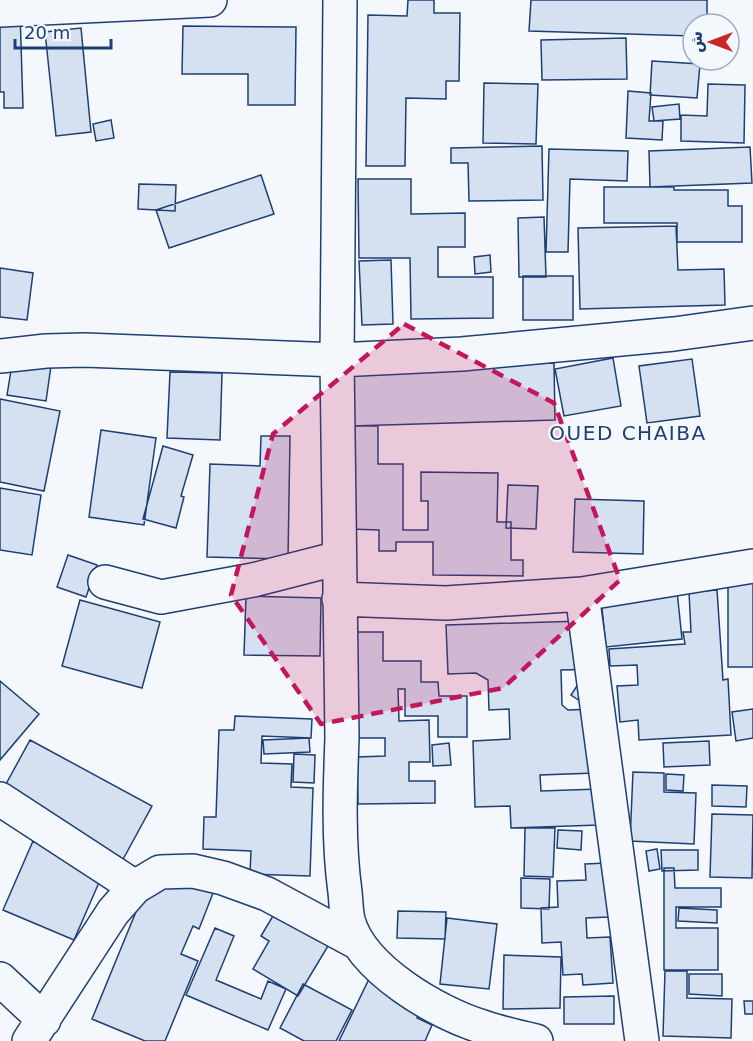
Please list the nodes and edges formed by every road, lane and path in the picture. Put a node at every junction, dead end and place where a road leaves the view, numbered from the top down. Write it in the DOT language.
graph roads {
  1 [pos="210,0"];
  2 [pos="340,0"];
  3 [pos="0,9"];
  4 [pos="753,323"];
  5 [pos="0,356"];
  6 [pos="337,360"];
  7 [pos="339,558"];
  8 [pos="753,566"];
  9 [pos="105,582"];
  10 [pos="582,594"];
  11 [pos="339,598"];
  12 [pos="0,799"];
  13 [pos="135,887"];
  14 [pos="358,943"];
  15 [pos="0,979"];
  16 [pos="37,1030"];
  17 [pos="536,1041"];
  18 [pos="642,1041"];
  1 -- 3 [label="street"];
  2 -- 6 [label="street"];
  4 -- 6 [label="street"];
  5 -- 6 [label="street"];
  6 -- 7 [label="street"];
  7 -- 9 [label="street"];
  7 -- 11 [label="street"];
  8 -- 10 [label="street"];
  10 -- 11 [label="street"];
  10 -- 18 [label="street"];
  11 -- 14 [label="street"];
  12 -- 13 [label="street"];
  13 -- 14 [label="street"];
  13 -- 16 [label="street"];
  14 -- 17 [label="street"];
  15 -- 16 [label="street"];
}
